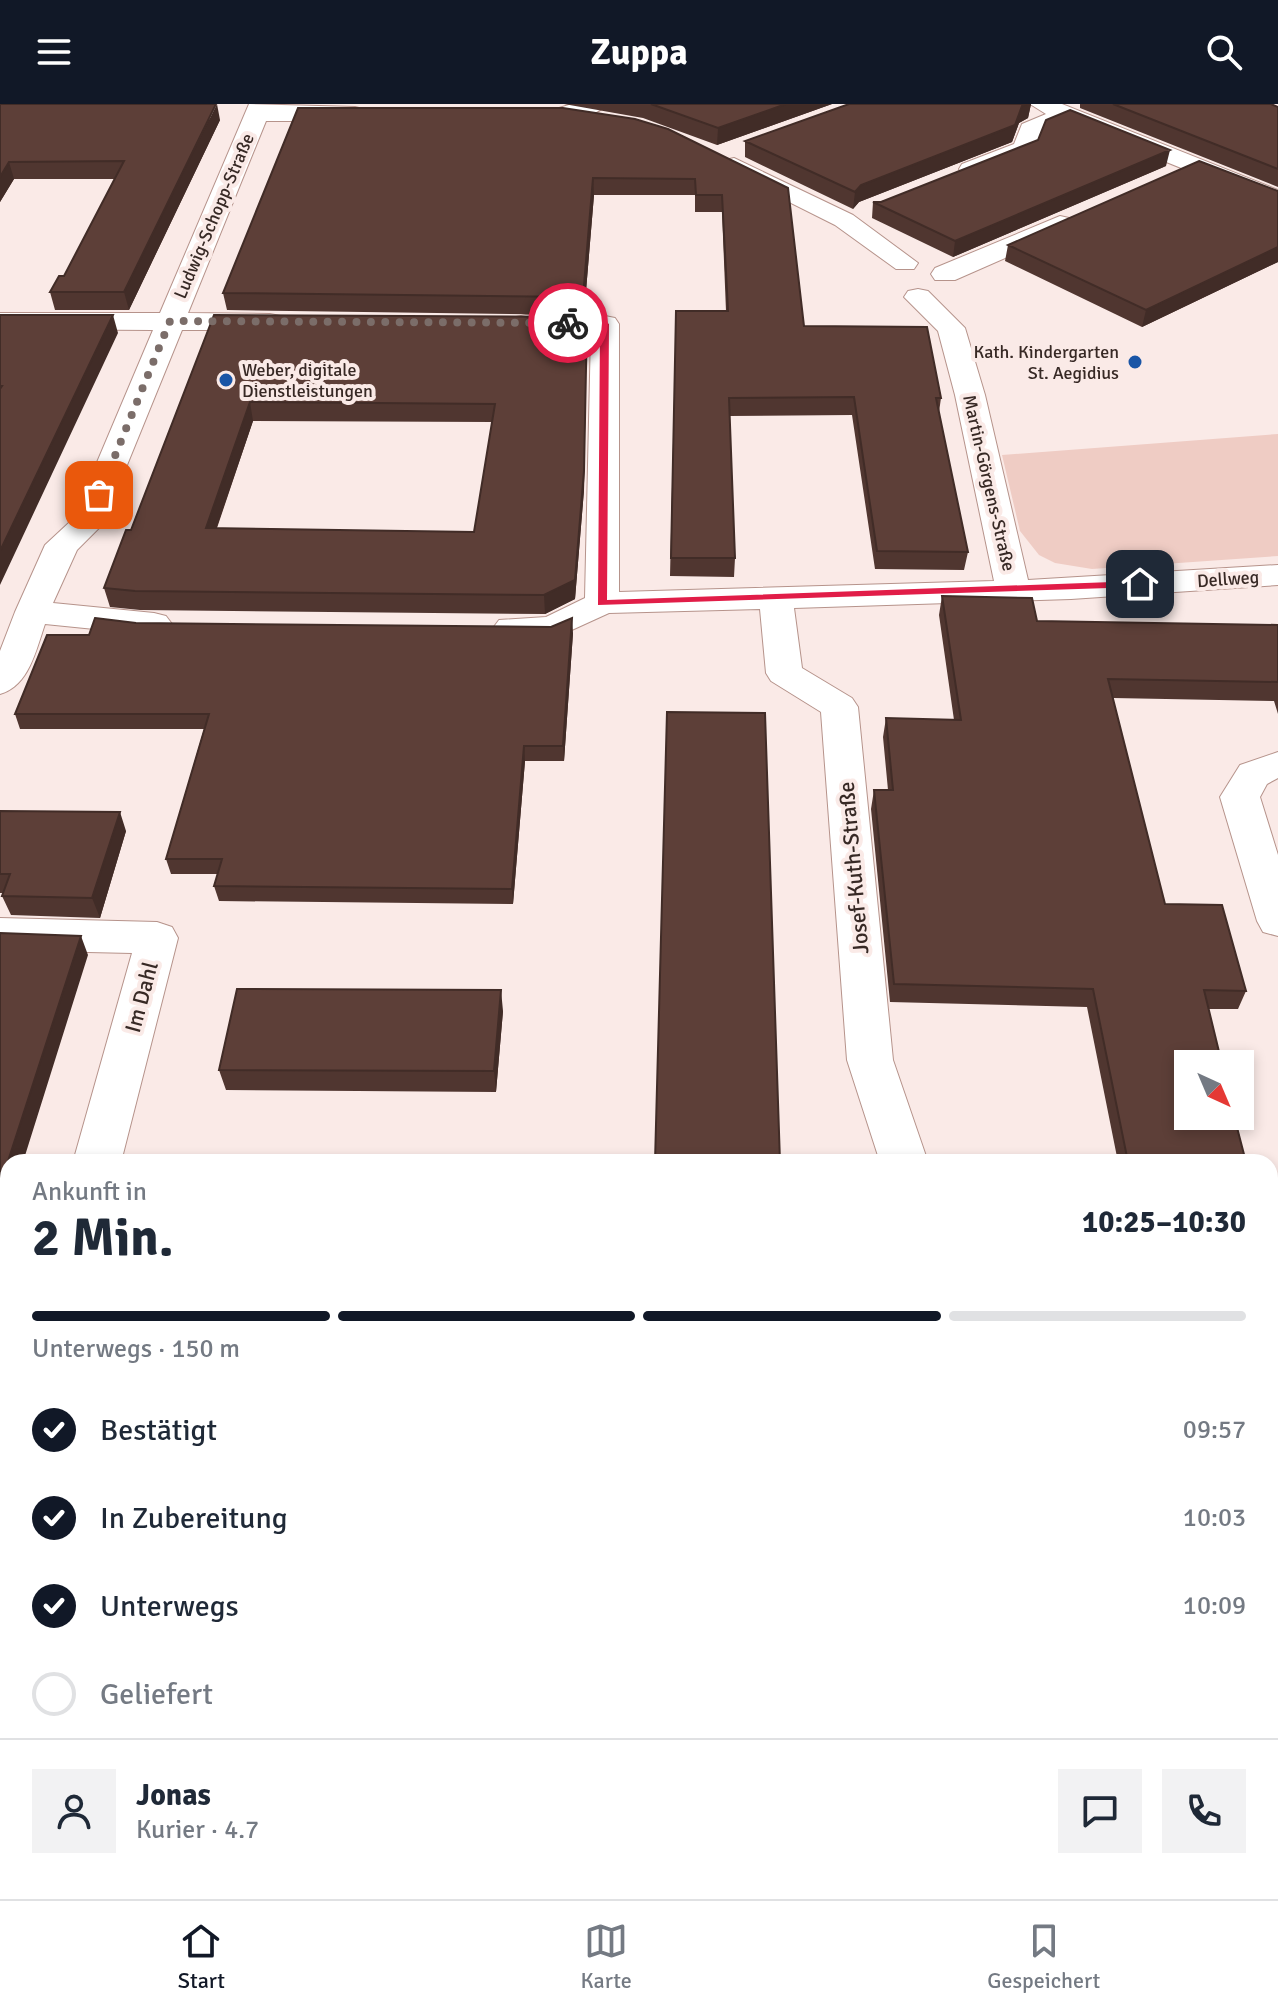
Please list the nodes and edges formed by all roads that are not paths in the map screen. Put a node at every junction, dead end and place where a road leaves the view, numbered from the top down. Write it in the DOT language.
graph roads {
  1 [pos="596,104"];
  2 [pos="1042,104"];
  3 [pos="251,110"];
  4 [pos="382,114"];
  5 [pos="535,114"];
  6 [pos="564,114"];
  7 [pos="1067,114"];
  8 [pos="616,121"];
  9 [pos="746,146"];
  10 [pos="1194,166"];
  11 [pos="954,176"];
  12 [pos="1165,178"];
  13 [pos="1278,199"];
  14 [pos="1077,217"];
  15 [pos="905,263"];
  16 [pos="945,274"];
  17 [pos="897,289"];
  18 [pos="0,321"];
  19 [pos="170,321"];
  20 [pos="291,322"];
  21 [pos="493,323"];
  22 [pos="1278,575"];
  23 [pos="1013,590"];
  24 [pos="776,599"];
  25 [pos="602,603"];
  26 [pos="19,624"];
  27 [pos="183,625"];
  28 [pos="474,628"];
  29 [pos="0,682"];
  30 [pos="1278,765"];
  31 [pos="1278,921"];
  32 [pos="0,934"];
  33 [pos="99,1154"];
  34 [pos="901,1154"];
  1 -- 6 [label="street"];
  2 -- 7 [label="street"];
  3 -- 4 [label="street"];
  3 -- 19 [label="street, Ludwig-Schopp-Straße"];
  5 -- 6 [label="street"];
  6 -- 8 [label="street"];
  7 -- 10 [label="street"];
  7 -- 11 [label="street"];
  9 -- 15 [label="street"];
  10 -- 12 [label="street"];
  10 -- 13 [label="street"];
  14 -- 16 [label="street"];
  15 -- 16 [label="street"];
  15 -- 17 [label="street"];
  16 -- 17 [label="street"];
  17 -- 23 [label="street, Martin-Görgens-Straße"];
  18 -- 19 [label="street"];
  19 -- 20 [label="street"];
  19 -- 26 [label="street, Ludwig-Schopp-Straße"];
  21 -- 25 [label="street"];
  22 -- 23 [label="street, Dellweg"];
  23 -- 24 [label="street, Dellweg"];
  24 -- 25 [label="street, Dellweg"];
  24 -- 34 [label="street, Josef-Kuth-Straße"];
  25 -- 28 [label="street, Dellweg"];
  26 -- 27 [label="street"];
  26 -- 29 [label="street, Ludwig-Schopp-Straße"];
  30 -- 31 [label="street"];
  32 -- 33 [label="street, Im Dahl"];
}
